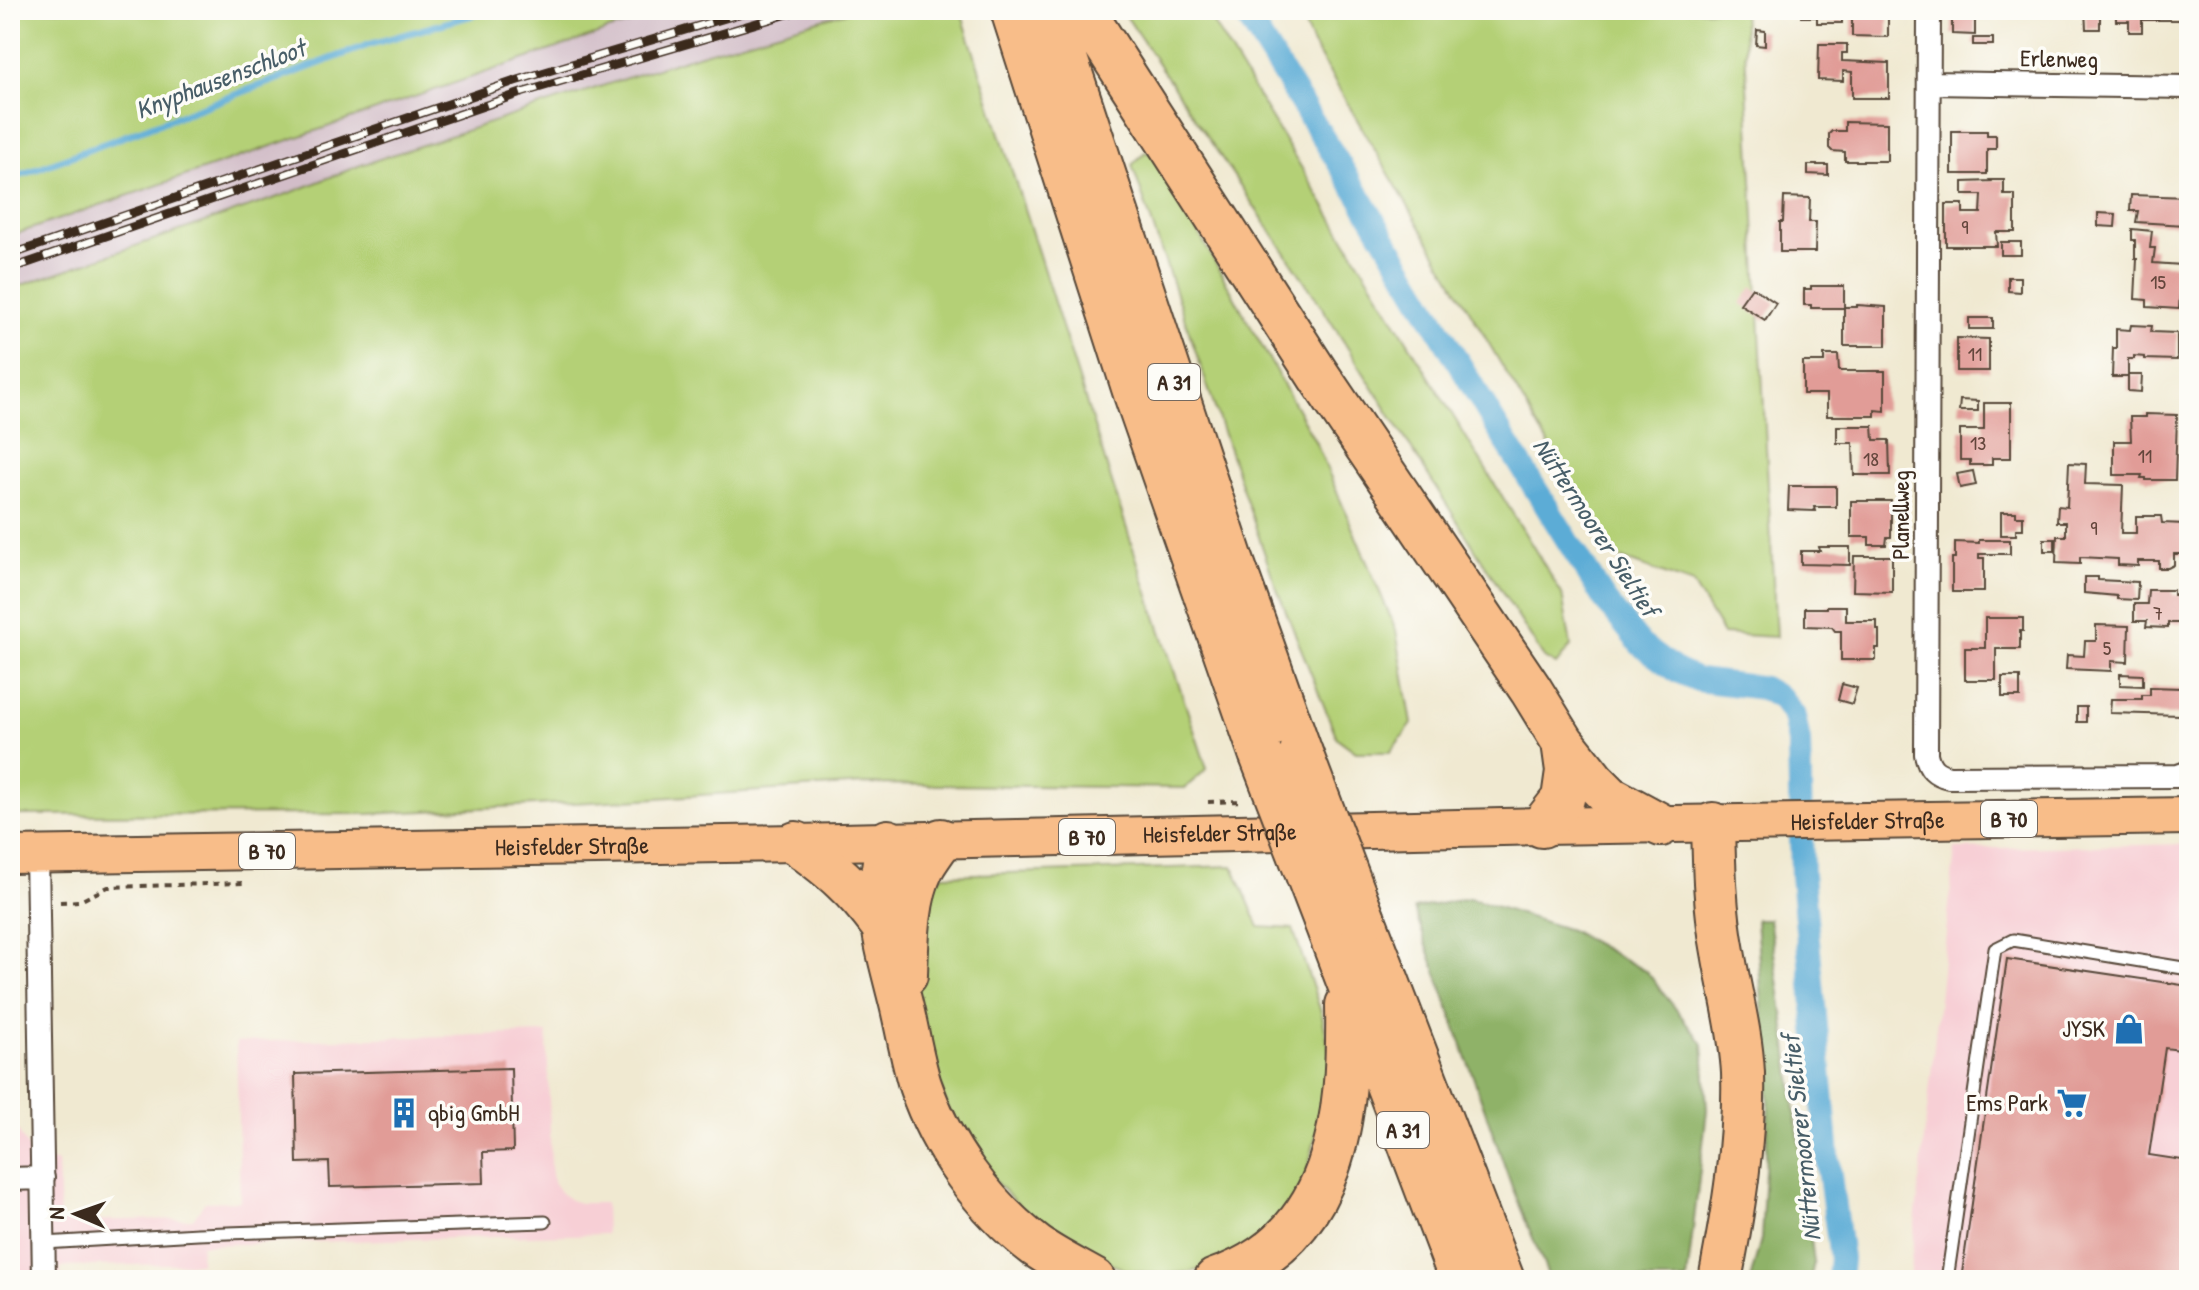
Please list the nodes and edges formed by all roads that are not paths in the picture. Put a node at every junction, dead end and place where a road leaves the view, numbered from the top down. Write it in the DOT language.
graph roads {
  1 [pos="1012,10"];
  2 [pos="1050,10"];
  3 [pos="1083,10"];
  4 [pos="1929,10"];
  5 [pos="1929,83"];
  6 [pos="2189,87"];
  7 [pos="1563,742"];
  8 [pos="2184,774"];
  9 [pos="2189,816"];
  10 [pos="1713,824"];
  11 [pos="1661,825"];
  12 [pos="1542,826"];
  13 [pos="941,840"];
  14 [pos="888,841"];
  15 [pos="796,843"];
  16 [pos="23,855"];
  17 [pos="1344,920"];
  18 [pos="881,924"];
  19 [pos="2189,969"];
  20 [pos="1347,980"];
  21 [pos="904,1016"];
  22 [pos="43,1178"];
  23 [pos="10,1179"];
  24 [pos="545,1222"];
  25 [pos="44,1243"];
  26 [pos="44,1280"];
  27 [pos="1094,1280"];
  28 [pos="1215,1280"];
  29 [pos="1461,1280"];
  30 [pos="1503,1280"];
  31 [pos="1720,1280"];
  32 [pos="1947,1280"];
  1 -- 17 [label="highway, A 31, bridge"];
  2 -- 17 [label="highway, A 31, bridge"];
  3 -- 7 [label="highway"];
  4 -- 5 [label="street, Planellweg"];
  5 -- 6 [label="street, Erlenweg"];
  5 -- 8 [label="street, Planellweg"];
  7 -- 11 [label="highway"];
  7 -- 12 [label="highway"];
  9 -- 10 [label="main road, Heisfelder Straße / B 70"];
  10 -- 11 [label="main road, Heisfelder Straße / B 70"];
  10 -- 31 [label="highway"];
  11 -- 12 [label="main road, Heisfelder Straße / B 70"];
  12 -- 13 [label="main road, Heisfelder Straße / B 70"];
  13 -- 14 [label="main road, Heisfelder Straße / B 70"];
  13 -- 21 [label="highway"];
  14 -- 15 [label="main road, Heisfelder Straße / B 70"];
  14 -- 18 [label="highway"];
  15 -- 16 [label="main road, Heisfelder Straße / B 70"];
  15 -- 18 [label="highway"];
  16 -- 22 [label="street"];
  17 -- 20 [label="highway, A 31"];
  17 -- 30 [label="highway, A 31"];
  18 -- 21 [label="highway"];
  19 -- 32 [label="lane"];
  20 -- 28 [label="highway"];
  20 -- 29 [label="highway, A 31"];
  21 -- 27 [label="highway"];
  22 -- 23 [label="street"];
  22 -- 25 [label="street"];
  24 -- 25 [label="lane"];
  25 -- 26 [label="street"];
}
